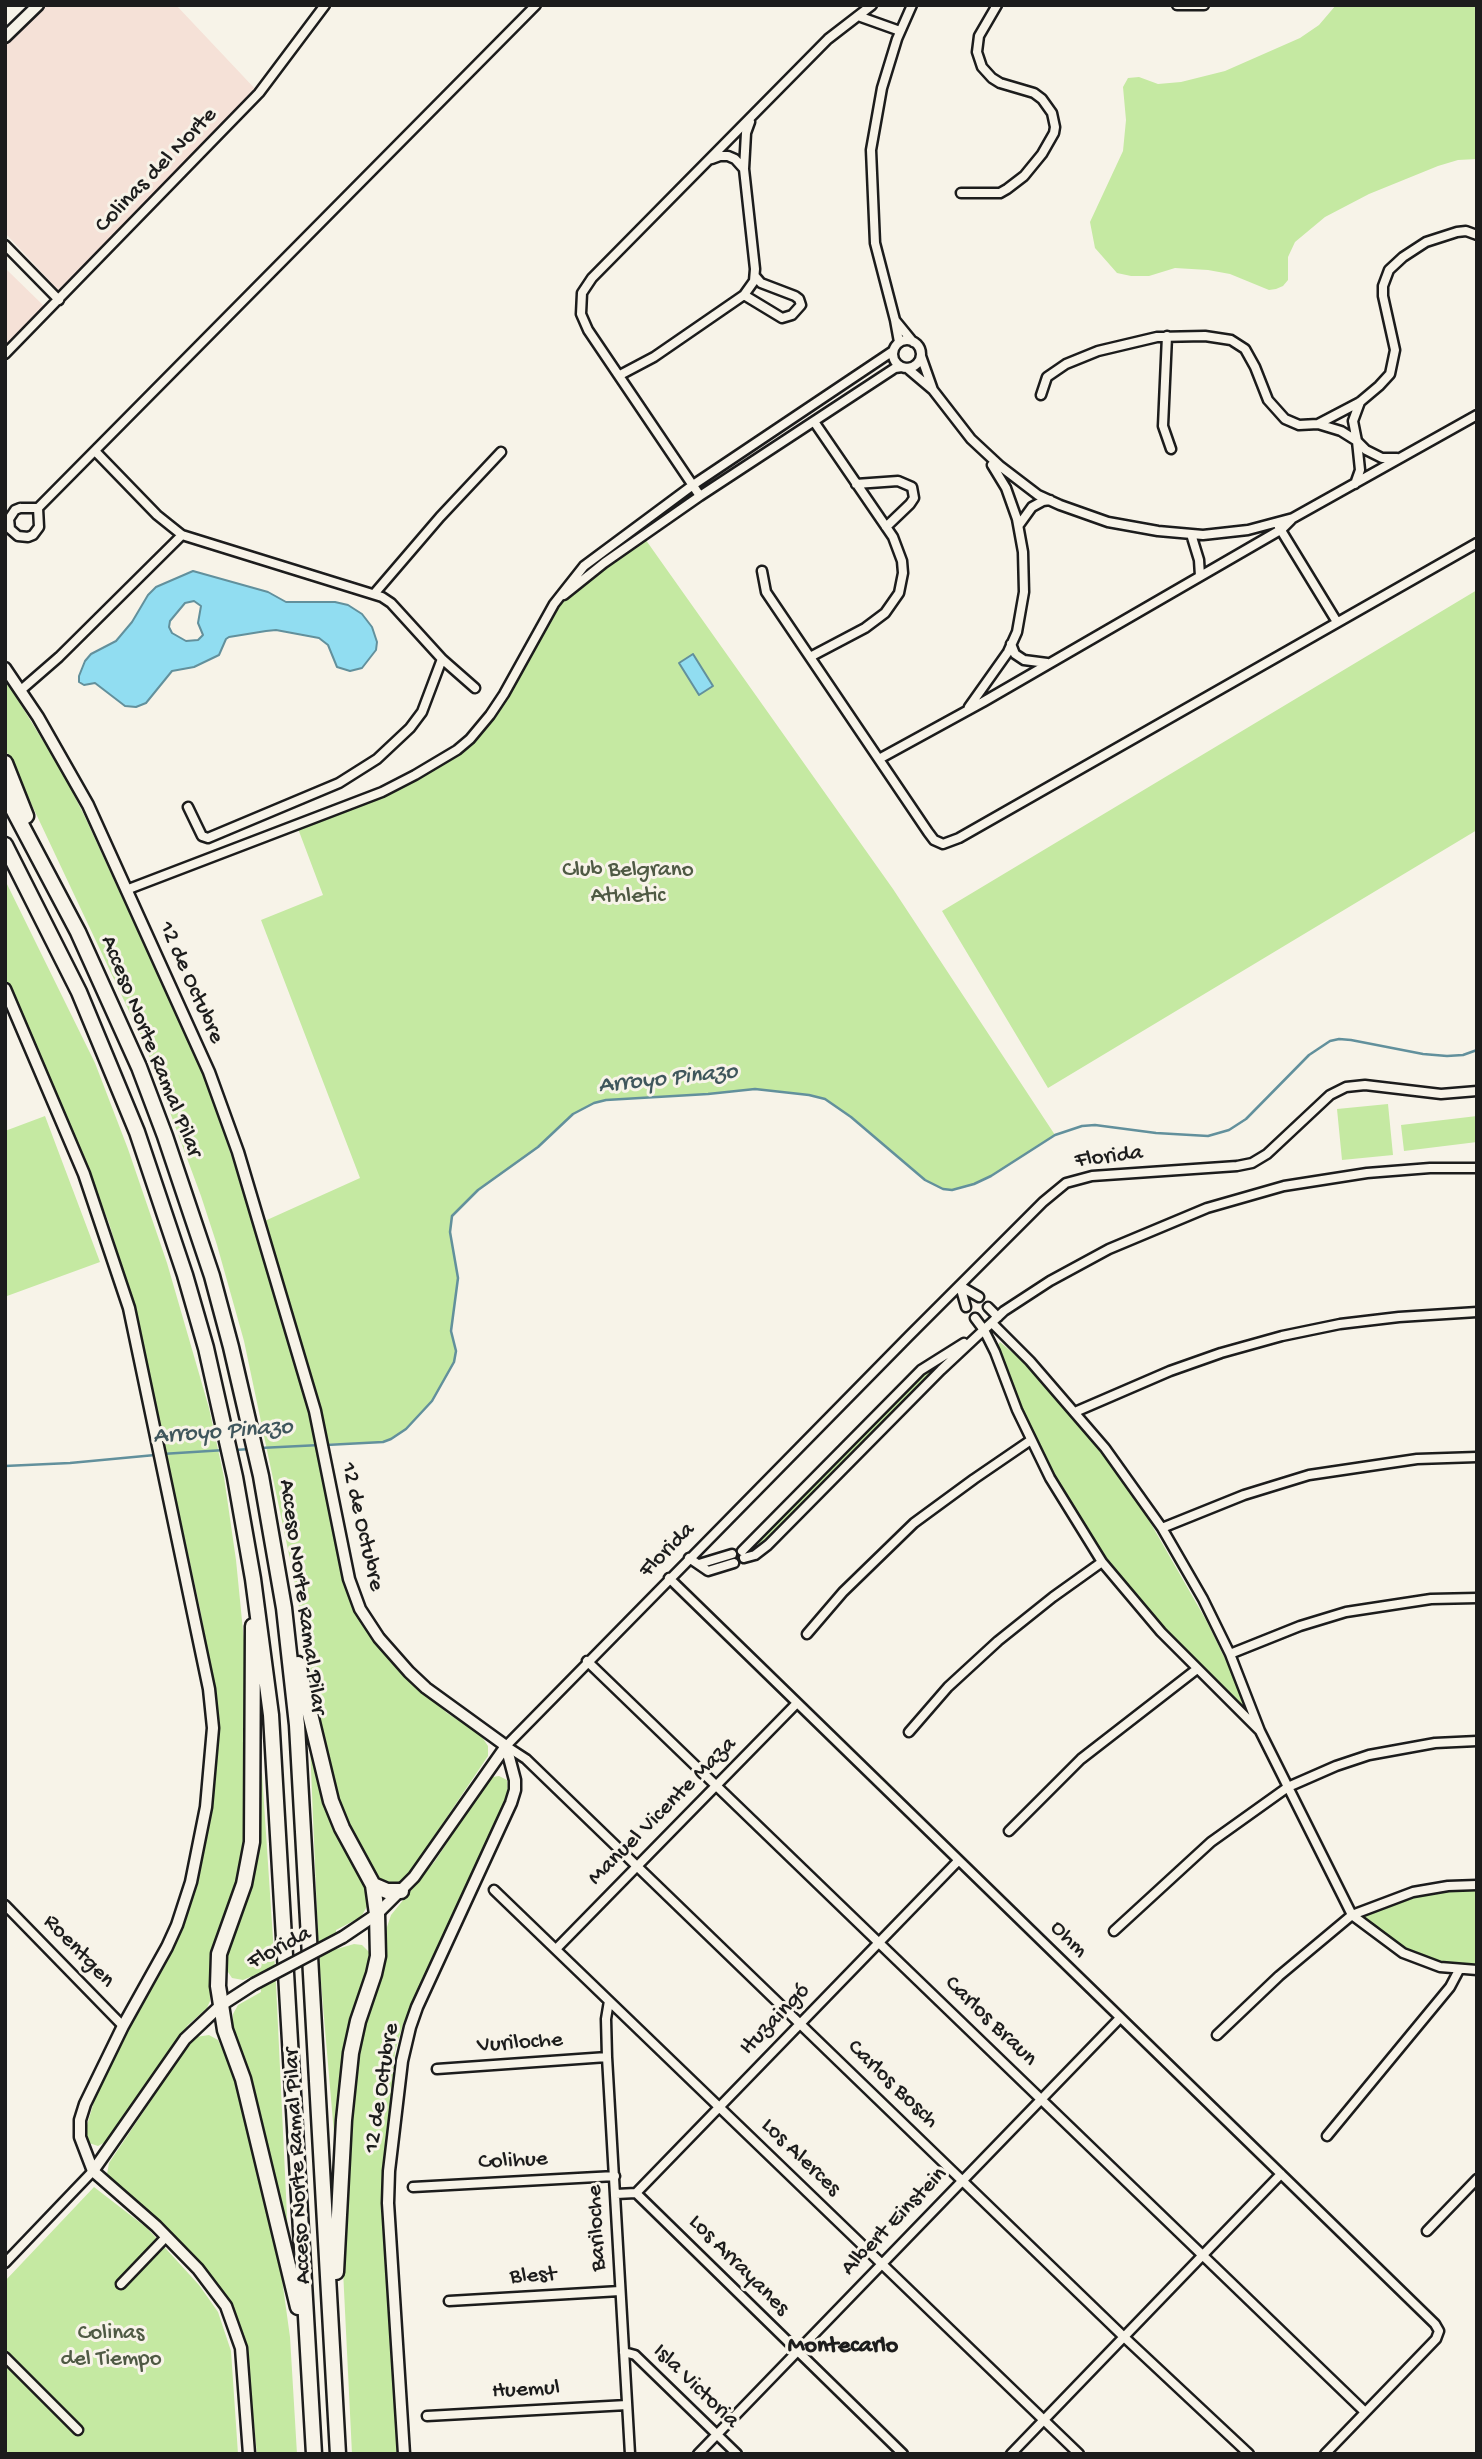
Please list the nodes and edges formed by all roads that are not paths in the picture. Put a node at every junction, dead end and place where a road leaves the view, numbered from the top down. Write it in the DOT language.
graph roads {
  1 [pos="37,5"];
  2 [pos="325,5"];
  3 [pos="536,5"];
  4 [pos="872,5"];
  5 [pos="912,5"];
  6 [pos="997,5"];
  7 [pos="1177,5"];
  8 [pos="1204,5"];
  9 [pos="858,16"];
  10 [pos="900,31"];
  11 [pos="5,37"];
  12 [pos="751,118"];
  13 [pos="709,160"];
  14 [pos="744,169"];
  15 [pos="961,193"];
  16 [pos="1477,235"];
  17 [pos="5,245"];
  18 [pos="755,276"];
  19 [pos="744,295"];
  20 [pos="59,300"];
  21 [pos="895,320"];
  22 [pos="1167,336"];
  23 [pos="899,342"];
  24 [pos="914,342"];
  25 [pos="893,351"];
  26 [pos="5,354"];
  27 [pos="921,355"];
  28 [pos="904,368"];
  29 [pos="620,375"];
  30 [pos="933,390"];
  31 [pos="1041,395"];
  32 [pos="1360,402"];
  33 [pos="1477,415"];
  34 [pos="815,423"];
  35 [pos="1318,424"];
  36 [pos="1357,441"];
  37 [pos="1171,449"];
  38 [pos="95,451"];
  39 [pos="982,451"];
  40 [pos="501,452"];
  41 [pos="1404,457"];
  42 [pos="856,484"];
  43 [pos="1355,484"];
  44 [pos="693,485"];
  45 [pos="700,496"];
  46 [pos="1050,500"];
  47 [pos="37,509"];
  48 [pos="1019,526"];
  49 [pos="1278,526"];
  50 [pos="886,527"];
  51 [pos="1191,534"];
  52 [pos="182,535"];
  53 [pos="1477,543"];
  54 [pos="762,571"];
  55 [pos="1200,576"];
  56 [pos="374,594"];
  57 [pos="554,604"];
  58 [pos="1337,622"];
  59 [pos="1011,644"];
  60 [pos="810,657"];
  61 [pos="442,659"];
  62 [pos="1047,663"];
  63 [pos="5,668"];
  64 [pos="475,688"];
  65 [pos="20,690"];
  66 [pos="966,711"];
  67 [pos="879,759"];
  68 [pos="5,763"];
  69 [pos="5,794"];
  70 [pos="188,807"];
  71 [pos="7,850"];
  72 [pos="45,866"];
  73 [pos="127,890"];
  74 [pos="5,989"];
  75 [pos="1477,1091"];
  76 [pos="1477,1168"];
  77 [pos="960,1286"];
  78 [pos="979,1297"];
  79 [pos="966,1307"];
  80 [pos="988,1307"];
  81 [pos="1477,1312"];
  82 [pos="975,1318"];
  83 [pos="995,1320"];
  84 [pos="981,1332"];
  85 [pos="1075,1412"];
  86 [pos="1031,1440"];
  87 [pos="1477,1457"];
  88 [pos="1162,1528"];
  89 [pos="752,1541"];
  90 [pos="761,1551"];
  91 [pos="688,1558"];
  92 [pos="733,1559"];
  93 [pos="1102,1562"];
  94 [pos="669,1577"];
  95 [pos="253,1579"];
  96 [pos="1477,1598"];
  97 [pos="284,1608"];
  98 [pos="807,1634"];
  99 [pos="1230,1654"];
  100 [pos="587,1661"];
  101 [pos="1197,1669"];
  102 [pos="797,1703"];
  103 [pos="1259,1731"];
  104 [pos="909,1732"];
  105 [pos="1477,1741"];
  106 [pos="506,1746"];
  107 [pos="717,1785"];
  108 [pos="1288,1787"];
  109 [pos="1009,1831"];
  110 [pos="958,1861"];
  111 [pos="636,1867"];
  112 [pos="373,1885"];
  113 [pos="1477,1885"];
  114 [pos="494,1890"];
  115 [pos="401,1891"];
  116 [pos="5,1905"];
  117 [pos="377,1914"];
  118 [pos="1352,1915"];
  119 [pos="1114,1931"];
  120 [pos="879,1942"];
  121 [pos="556,1948"];
  122 [pos="1459,1970"];
  123 [pos="1477,1970"];
  124 [pos="609,2001"];
  125 [pos="220,2006"];
  126 [pos="1120,2018"];
  127 [pos="800,2023"];
  128 [pos="123,2026"];
  129 [pos="1217,2035"];
  130 [pos="607,2057"];
  131 [pos="437,2069"];
  132 [pos="1041,2099"];
  133 [pos="719,2107"];
  134 [pos="1327,2136"];
  135 [pos="93,2171"];
  136 [pos="1281,2174"];
  137 [pos="615,2176"];
  138 [pos="1477,2179"];
  139 [pos="962,2180"];
  140 [pos="413,2187"];
  141 [pos="636,2193"];
  142 [pos="616,2194"];
  143 [pos="1427,2231"];
  144 [pos="166,2237"];
  145 [pos="1203,2255"];
  146 [pos="5,2263"];
  147 [pos="882,2263"];
  148 [pos="121,2284"];
  149 [pos="620,2291"];
  150 [pos="449,2301"];
  151 [pos="1124,2336"];
  152 [pos="332,2343"];
  153 [pos="307,2347"];
  154 [pos="797,2351"];
  155 [pos="624,2353"];
  156 [pos="5,2357"];
  157 [pos="627,2405"];
  158 [pos="1365,2412"];
  159 [pos="428,2416"];
  160 [pos="1044,2420"];
  161 [pos="78,2430"];
  162 [pos="716,2434"];
  163 [pos="249,2454"];
  164 [pos="314,2454"];
  165 [pos="338,2454"];
  166 [pos="404,2454"];
  167 [pos="630,2454"];
  168 [pos="698,2454"];
  169 [pos="737,2454"];
  170 [pos="903,2454"];
  171 [pos="1012,2454"];
  172 [pos="1079,2454"];
  173 [pos="1249,2454"];
  174 [pos="1325,2454"];
  1 -- 11 [label="street"];
  2 -- 20 [label="street, Colinas del Norte"];
  3 -- 38 [label="street"];
  4 -- 9 [label="street"];
  5 -- 10 [label="street"];
  6 -- 15 [label="street"];
  7 -- 8 [label="street"];
  9 -- 10 [label="street"];
  9 -- 12 [label="street"];
  10 -- 21 [label="street"];
  12 -- 13 [label="street"];
  12 -- 14 [label="street"];
  13 -- 14 [label="street"];
  13 -- 29 [label="street"];
  14 -- 18 [label="street"];
  16 -- 32 [label="street"];
  17 -- 20 [label="street"];
  18 -- 19 [label="street"];
  18 -- 19 [label="street"];
  19 -- 29 [label="street"];
  20 -- 26 [label="street, Colinas del Norte"];
  21 -- 23 [label="street"];
  21 -- 24 [label="street"];
  22 -- 31 [label="street"];
  22 -- 35 [label="street"];
  22 -- 37 [label="street"];
  23 -- 24 [label="street"];
  23 -- 25 [label="street"];
  24 -- 27 [label="street"];
  25 -- 28 [label="street"];
  25 -- 44 [label="street"];
  27 -- 28 [label="street"];
  27 -- 30 [label="street"];
  28 -- 30 [label="street"];
  28 -- 34 [label="street"];
  29 -- 44 [label="street"];
  30 -- 39 [label="street"];
  32 -- 35 [label="street"];
  32 -- 36 [label="street"];
  33 -- 41 [label="street"];
  34 -- 42 [label="street"];
  34 -- 45 [label="street"];
  35 -- 36 [label="street"];
  36 -- 41 [label="street"];
  36 -- 43 [label="street"];
  38 -- 47 [label="street"];
  38 -- 52 [label="street"];
  39 -- 46 [label="street"];
  39 -- 48 [label="street"];
  40 -- 56 [label="street"];
  41 -- 43 [label="street"];
  42 -- 50 [label="street"];
  42 -- 50 [label="street"];
  43 -- 49 [label="street"];
  44 -- 45 [label="street"];
  44 -- 57 [label="street"];
  45 -- 57 [label="street"];
  46 -- 48 [label="street"];
  46 -- 51 [label="street"];
  47 -- 47 [label="street"];
  48 -- 59 [label="street"];
  49 -- 51 [label="street"];
  49 -- 55 [label="street"];
  49 -- 58 [label="street"];
  50 -- 60 [label="street"];
  51 -- 55 [label="street"];
  52 -- 56 [label="street"];
  52 -- 65 [label="street"];
  53 -- 58 [label="street"];
  54 -- 60 [label="street"];
  55 -- 62 [label="street"];
  56 -- 61 [label="street"];
  57 -- 73 [label="street"];
  58 -- 67 [label="street"];
  59 -- 62 [label="street"];
  59 -- 66 [label="street"];
  60 -- 67 [label="street"];
  61 -- 64 [label="street"];
  61 -- 70 [label="street"];
  62 -- 66 [label="street"];
  63 -- 65 [label="street, 12 de Octubre"];
  65 -- 73 [label="street, 12 de Octubre"];
  66 -- 67 [label="street"];
  68 -- 72 [label="highway"];
  69 -- 72 [label="highway, Acceso Norte Ramal Pilar"];
  71 -- 95 [label="highway, Acceso Norte Ramal Pilar"];
  72 -- 97 [label="highway, Acceso Norte Ramal Pilar"];
  73 -- 106 [label="street, 12 de Octubre"];
  74 -- 128 [label="street"];
  75 -- 77 [label="street, Florida"];
  76 -- 83 [label="street"];
  77 -- 78 [label="street"];
  77 -- 79 [label="street"];
  77 -- 91 [label="street, Florida"];
  80 -- 83 [label="street"];
  81 -- 85 [label="street"];
  82 -- 84 [label="street"];
  83 -- 84 [label="street"];
  83 -- 85 [label="street"];
  84 -- 86 [label="street"];
  84 -- 89 [label="street"];
  84 -- 90 [label="street"];
  85 -- 88 [label="street"];
  86 -- 93 [label="street"];
  86 -- 98 [label="street"];
  87 -- 88 [label="street"];
  88 -- 99 [label="street"];
  89 -- 90 [label="street"];
  89 -- 90 [label="street"];
  91 -- 92 [label="street"];
  91 -- 94 [label="street, Florida"];
  93 -- 101 [label="street"];
  93 -- 104 [label="street"];
  94 -- 100 [label="street, Florida"];
  94 -- 102 [label="street, Ohm"];
  95 -- 125 [label="highway"];
  95 -- 153 [label="highway, Acceso Norte Ramal Pilar"];
  96 -- 99 [label="street"];
  97 -- 112 [label="highway"];
  97 -- 152 [label="highway, Acceso Norte Ramal Pilar"];
  99 -- 103 [label="street"];
  100 -- 106 [label="street, Florida"];
  100 -- 107 [label="street, Carlos Braun"];
  101 -- 103 [label="street"];
  101 -- 109 [label="street"];
  102 -- 107 [label="street, Manuel Vicente Maza"];
  102 -- 110 [label="street, Ohm"];
  103 -- 108 [label="street"];
  105 -- 108 [label="street"];
  106 -- 111 [label="street, Carlos Bosch"];
  106 -- 115 [label="street, Florida"];
  106 -- 166 [label="street, 12 de Octubre"];
  107 -- 111 [label="street, Manuel Vicente Maza"];
  107 -- 120 [label="street, Carlos Braun"];
  108 -- 118 [label="street"];
  108 -- 119 [label="street"];
  110 -- 120 [label="street, Ituzaingó"];
  110 -- 126 [label="street, Ohm"];
  111 -- 121 [label="street, Manuel Vicente Maza"];
  111 -- 127 [label="street, Carlos Bosch"];
  112 -- 115 [label="highway"];
  112 -- 117 [label="highway"];
  113 -- 118 [label="street"];
  114 -- 121 [label="street, Los Alerces"];
  115 -- 117 [label="street, Florida"];
  116 -- 128 [label="street, Roentgen"];
  117 -- 125 [label="street, Florida, bridge"];
  117 -- 152 [label="highway"];
  118 -- 122 [label="street"];
  118 -- 129 [label="street"];
  120 -- 127 [label="street, Ituzaingó"];
  120 -- 132 [label="street, Carlos Braun"];
  121 -- 124 [label="street, Los Alerces"];
  122 -- 123 [label="street"];
  122 -- 134 [label="street"];
  124 -- 130 [label="street, Bariloche"];
  124 -- 133 [label="street, Los Alerces"];
  125 -- 135 [label="street, Florida"];
  125 -- 153 [label="highway"];
  126 -- 132 [label="street, Albert Einstein"];
  126 -- 136 [label="street, Ohm"];
  127 -- 133 [label="street, Ituzaingó"];
  127 -- 139 [label="street, Carlos Bosch"];
  128 -- 135 [label="street"];
  130 -- 131 [label="street, Vuriloche"];
  130 -- 137 [label="street, Bariloche"];
  132 -- 139 [label="street, Albert Einstein"];
  132 -- 145 [label="street, Carlos Braun"];
  133 -- 141 [label="street, Ituzaingó"];
  133 -- 147 [label="street, Los Alerces"];
  135 -- 144 [label="street"];
  135 -- 146 [label="street, Florida"];
  136 -- 145 [label="street"];
  136 -- 158 [label="street, Ohm"];
  137 -- 140 [label="street, Colihue"];
  137 -- 142 [label="street, Bariloche"];
  138 -- 143 [label="street"];
  139 -- 147 [label="street, Albert Einstein"];
  139 -- 151 [label="street, Carlos Bosch"];
  141 -- 142 [label="street"];
  141 -- 154 [label="street, Los Arrayanes"];
  142 -- 149 [label="street, Bariloche"];
  144 -- 148 [label="street"];
  144 -- 163 [label="street"];
  145 -- 151 [label="street"];
  145 -- 158 [label="street, Carlos Braun"];
  147 -- 154 [label="street, Albert Einstein"];
  147 -- 160 [label="street, Los Alerces"];
  149 -- 150 [label="street, Blest"];
  149 -- 155 [label="street, Bariloche"];
  151 -- 160 [label="street"];
  151 -- 173 [label="street, Carlos Bosch"];
  152 -- 165 [label="highway, Acceso Norte Ramal Pilar"];
  153 -- 164 [label="highway, Acceso Norte Ramal Pilar"];
  154 -- 162 [label="street, Albert Einstein"];
  154 -- 170 [label="street, Los Arrayanes"];
  155 -- 157 [label="street, Bariloche"];
  155 -- 162 [label="street, Isla Victoria"];
  156 -- 161 [label="street"];
  157 -- 159 [label="street, Huemul"];
  157 -- 167 [label="street, Bariloche"];
  158 -- 174 [label="street"];
  160 -- 171 [label="street"];
  160 -- 172 [label="street, Los Alerces"];
  162 -- 168 [label="street, Albert Einstein"];
  162 -- 169 [label="street, Isla Victoria"];
}
